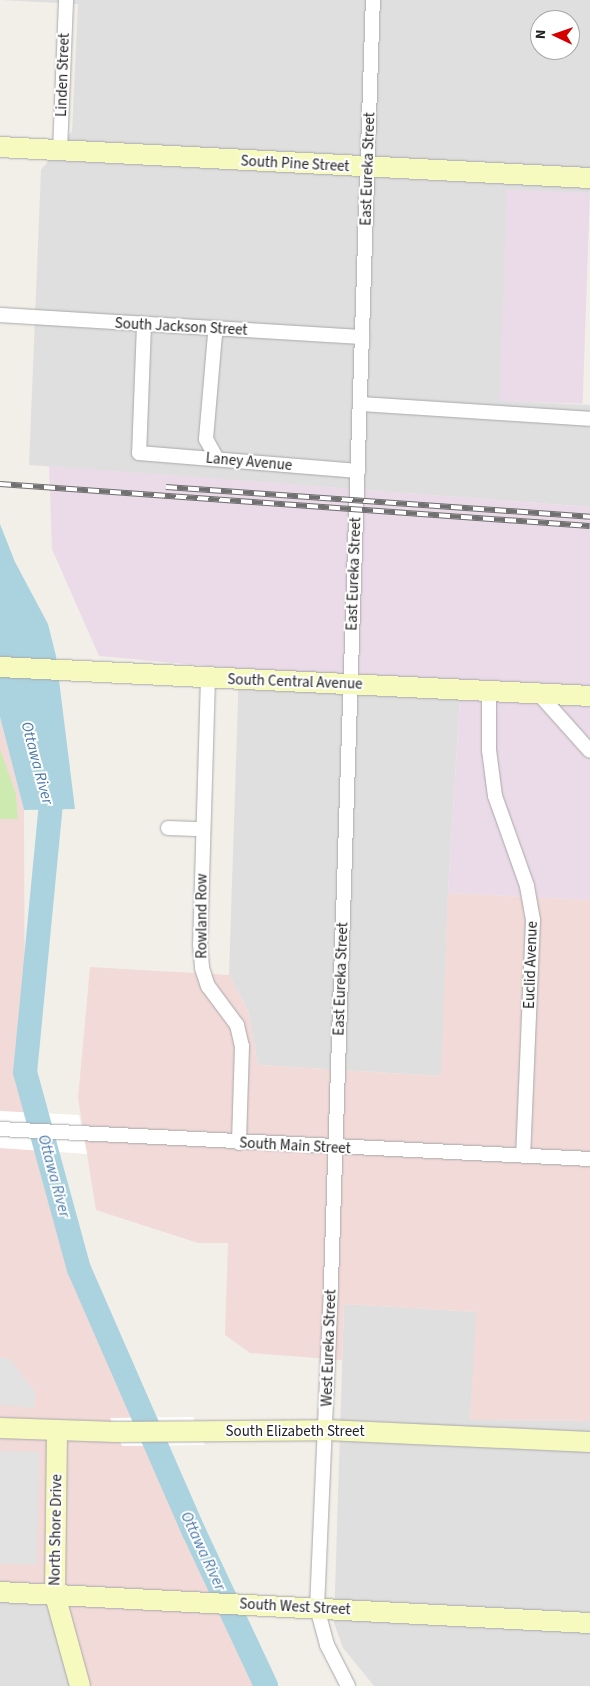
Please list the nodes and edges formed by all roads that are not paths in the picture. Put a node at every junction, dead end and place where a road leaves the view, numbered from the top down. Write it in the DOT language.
graph roads {
  1 [pos="66,0"];
  2 [pos="373,0"];
  3 [pos="0,147"];
  4 [pos="60,151"];
  5 [pos="368,168"];
  6 [pos="590,178"];
  7 [pos="0,315"];
  8 [pos="144,325"];
  9 [pos="218,329"];
  10 [pos="362,337"];
  11 [pos="360,404"];
  12 [pos="590,419"];
  13 [pos="217,460"];
  14 [pos="358,471"];
  15 [pos="0,667"];
  16 [pos="208,678"];
  17 [pos="351,683"];
  18 [pos="489,691"];
  19 [pos="539,694"];
  20 [pos="590,696"];
  21 [pos="590,751"];
  22 [pos="168,828"];
  23 [pos="203,829"];
  24 [pos="0,1129"];
  25 [pos="239,1142"];
  26 [pos="336,1148"];
  27 [pos="523,1155"];
  28 [pos="590,1158"];
  29 [pos="0,1428"];
  30 [pos="326,1430"];
  31 [pos="57,1431"];
  32 [pos="590,1442"];
  33 [pos="0,1592"];
  34 [pos="55,1595"];
  35 [pos="317,1608"];
  36 [pos="590,1622"];
  37 [pos="80,1686"];
  38 [pos="348,1686"];
  1 -- 4 [label="street, Linden Street"];
  2 -- 5 [label="street, East Eureka Street"];
  3 -- 4 [label="street, South Pine Street"];
  4 -- 5 [label="street, South Pine Street"];
  5 -- 6 [label="street, South Pine Street"];
  5 -- 10 [label="street, East Eureka Street"];
  7 -- 8 [label="street, South Jackson Street"];
  8 -- 9 [label="street, South Jackson Street"];
  8 -- 13 [label="street, Laney Avenue"];
  9 -- 10 [label="street, South Jackson Street"];
  9 -- 13 [label="street"];
  10 -- 11 [label="street, East Eureka Street"];
  11 -- 12 [label="street"];
  11 -- 14 [label="street, East Eureka Street"];
  13 -- 14 [label="street, Laney Avenue"];
  14 -- 17 [label="street, East Eureka Street"];
  15 -- 16 [label="street, South Central Avenue"];
  16 -- 17 [label="street, South Central Avenue"];
  16 -- 23 [label="street, Rowland Row"];
  17 -- 18 [label="street, South Central Avenue"];
  17 -- 26 [label="street, East Eureka Street"];
  18 -- 19 [label="street, South Central Avenue"];
  18 -- 27 [label="street, Euclid Avenue"];
  19 -- 20 [label="street, South Central Avenue"];
  19 -- 21 [label="street"];
  22 -- 23 [label="street"];
  23 -- 25 [label="street, Rowland Row"];
  24 -- 25 [label="street, South Main Street"];
  25 -- 26 [label="street, South Main Street"];
  26 -- 27 [label="street, South Main Street"];
  26 -- 30 [label="street, West Eureka Street"];
  27 -- 28 [label="street, South Main Street"];
  29 -- 31 [label="street, South Elizabeth Street"];
  30 -- 31 [label="street, South Elizabeth Street"];
  30 -- 32 [label="street, South Elizabeth Street"];
  30 -- 35 [label="street, West Eureka Street"];
  31 -- 34 [label="street, North Shore Drive"];
  33 -- 34 [label="street, South West Street"];
  34 -- 35 [label="street, South West Street"];
  34 -- 37 [label="street, North Shore Drive"];
  35 -- 36 [label="street, South West Street"];
  35 -- 38 [label="street, West Eureka Street"];
}
